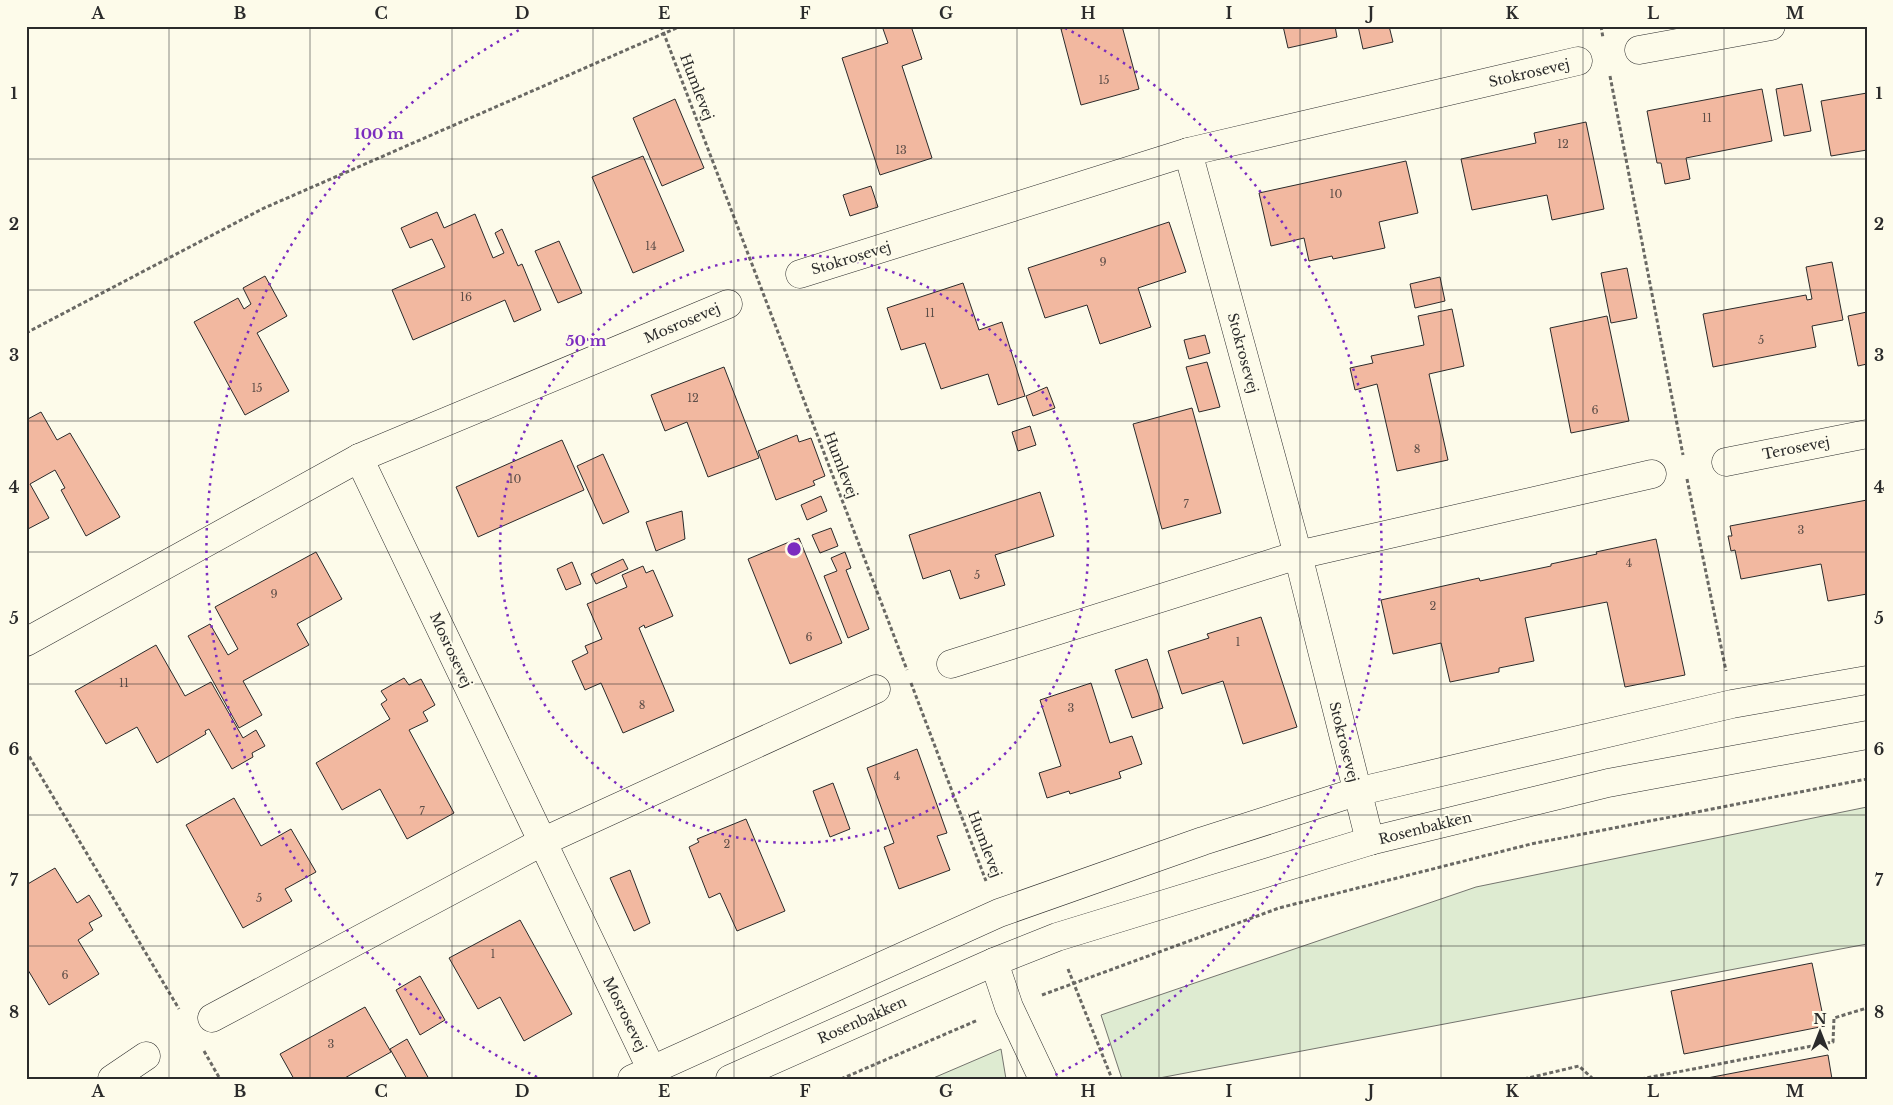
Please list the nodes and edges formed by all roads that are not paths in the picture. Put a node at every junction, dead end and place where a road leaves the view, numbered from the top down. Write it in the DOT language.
graph roads {
  1 [pos="1771,26"];
  2 [pos="1639,50"];
  3 [pos="1578,61"];
  4 [pos="1188,152"];
  5 [pos="800,274"];
  6 [pos="728,304"];
  7 [pos="1867,434"];
  8 [pos="359,458"];
  9 [pos="1726,462"];
  10 [pos="1652,474"];
  11 [pos="1298,554"];
  12 [pos="26,642"];
  13 [pos="951,664"];
  14 [pos="1867,680"];
  15 [pos="876,689"];
  16 [pos="1867,735"];
  17 [pos="1356,792"];
  18 [pos="1370,841"];
  19 [pos="542,842"];
  20 [pos="994,962"];
  21 [pos="201,1023"];
  22 [pos="146,1056"];
  23 [pos="646,1076"];
  24 [pos="112,1079"];
  25 [pos="730,1079"];
  26 [pos="1042,1079"];
  1 -- 2 [label="street"];
  3 -- 4 [label="street, Stokrosevej"];
  4 -- 5 [label="street, Stokrosevej"];
  4 -- 11 [label="street, Stokrosevej"];
  6 -- 8 [label="street, Mosrosevej"];
  7 -- 9 [label="street, Terosevej"];
  8 -- 12 [label="street, Mosrosevej"];
  8 -- 19 [label="street, Mosrosevej"];
  10 -- 11 [label="street"];
  11 -- 13 [label="street"];
  11 -- 17 [label="street, Stokrosevej"];
  14 -- 17 [label="street"];
  15 -- 19 [label="street"];
  16 -- 18 [label="street, Rosenbakken"];
  17 -- 18 [label="street, Stokrosevej"];
  17 -- 23 [label="street"];
  18 -- 20 [label="street, Rosenbakken"];
  19 -- 21 [label="street"];
  19 -- 23 [label="street, Mosrosevej"];
  20 -- 25 [label="street, Rosenbakken"];
  20 -- 26 [label="street"];
  22 -- 24 [label="street"];
}
